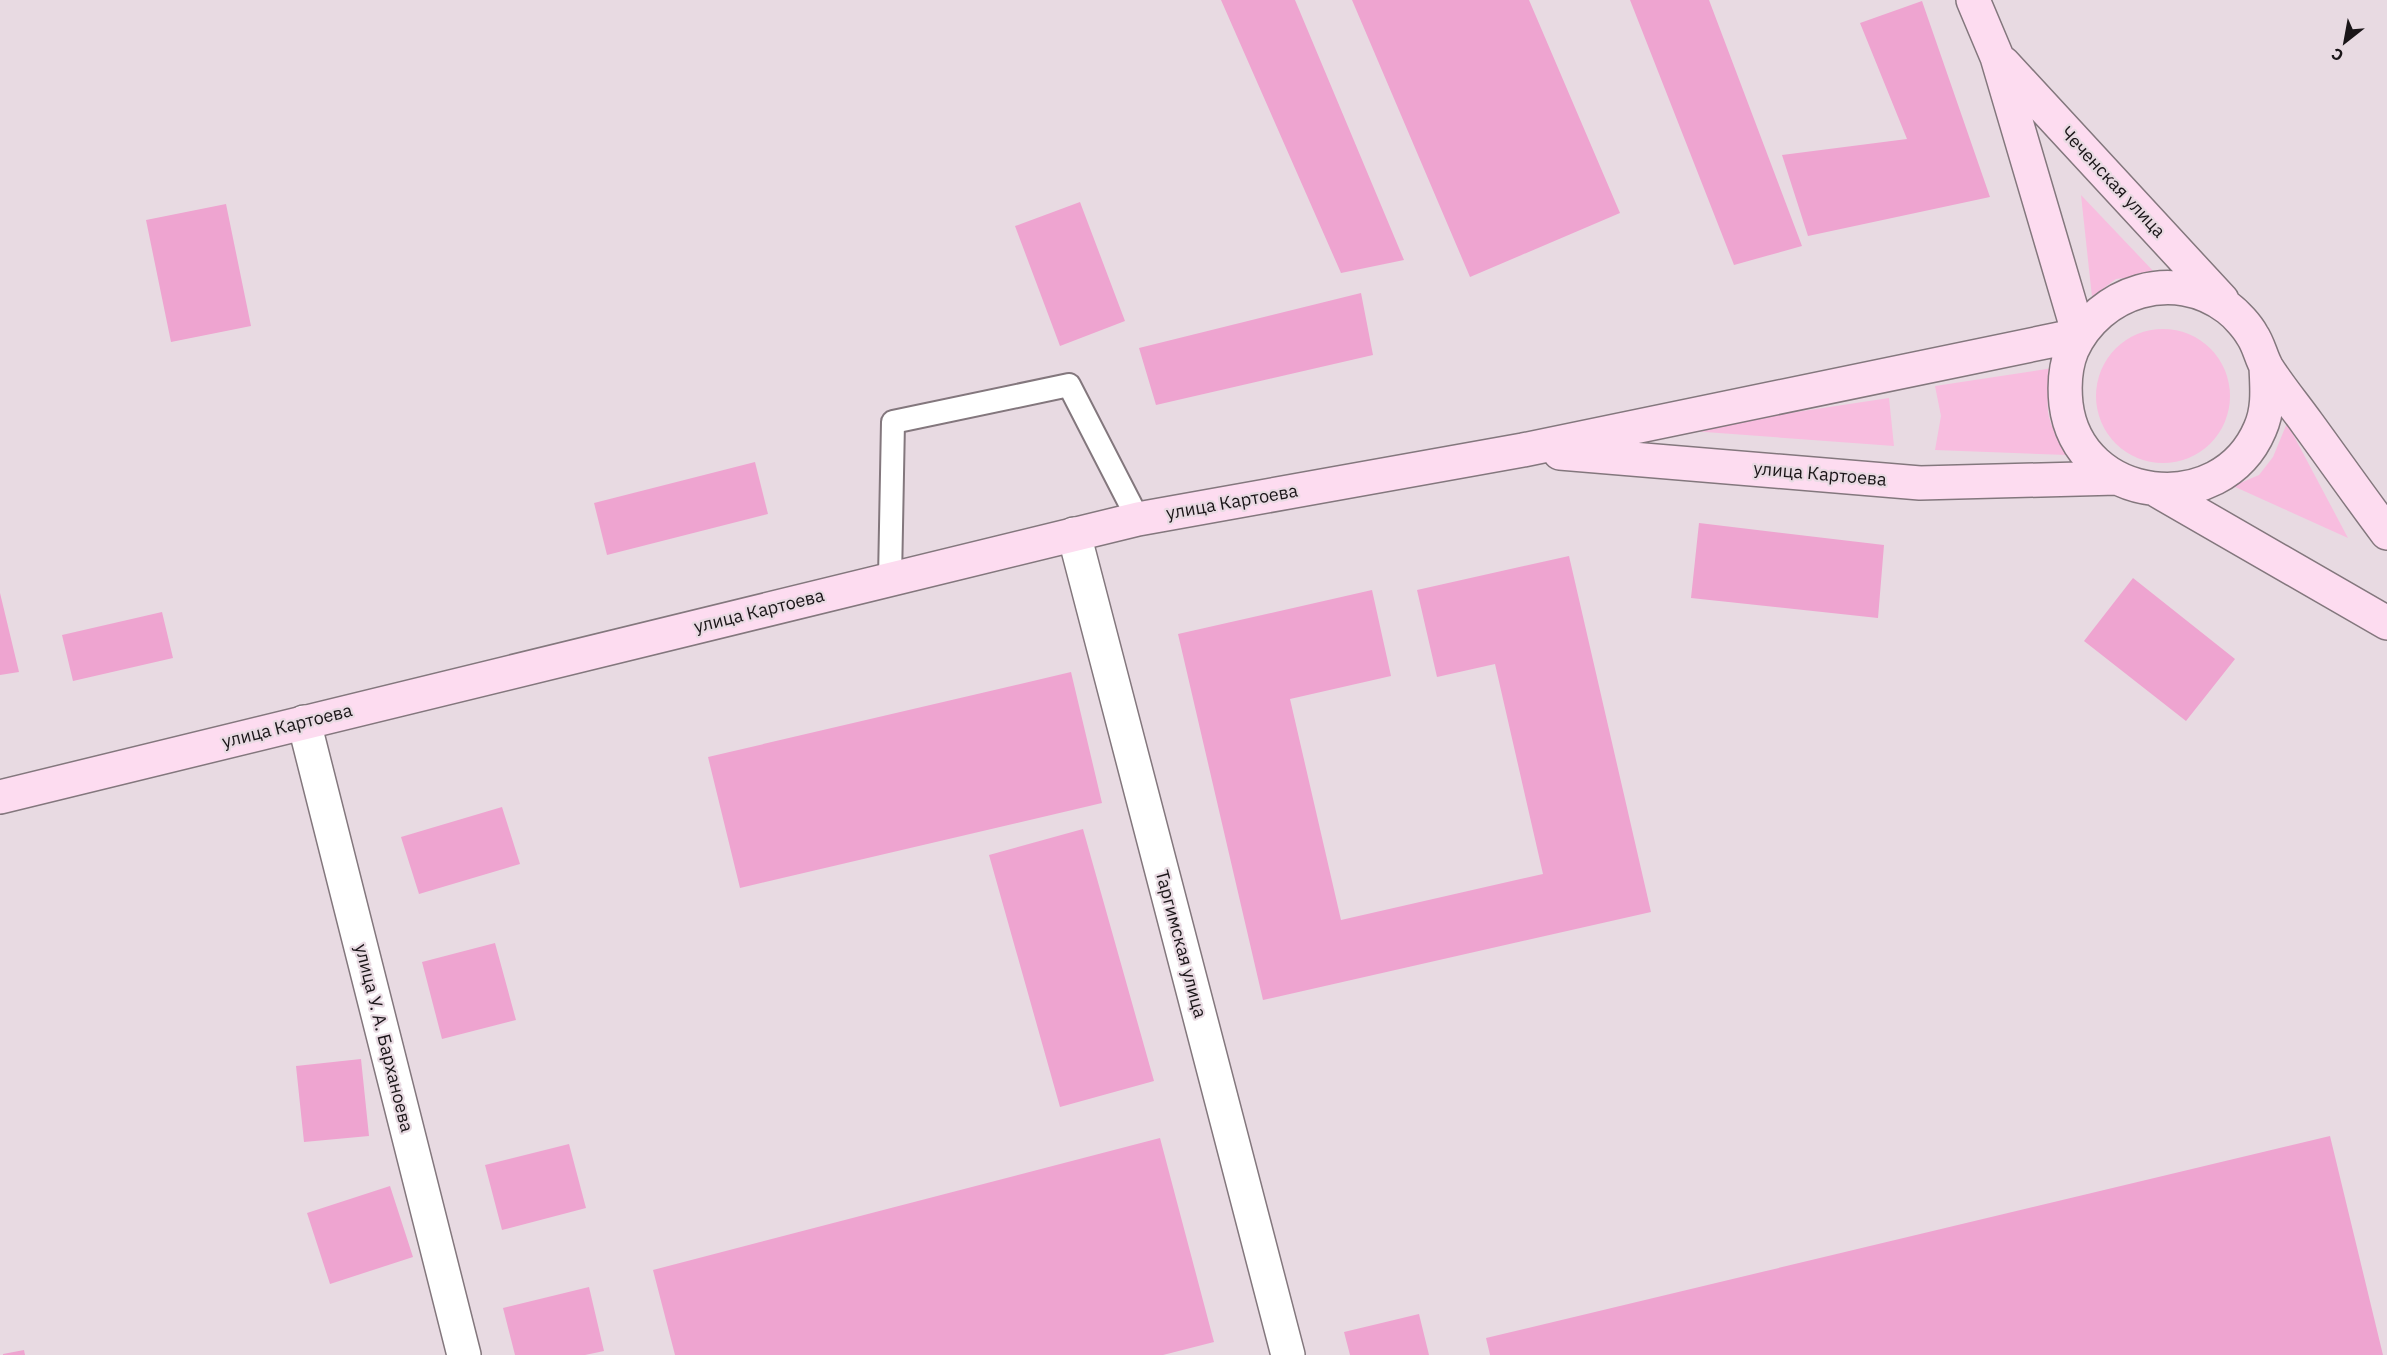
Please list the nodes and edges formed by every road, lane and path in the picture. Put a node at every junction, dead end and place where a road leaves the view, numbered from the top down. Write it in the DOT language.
graph roads {
  1 [pos="1973,0"];
  2 [pos="1997,57"];
  3 [pos="2228,308"];
  4 [pos="2079,335"];
  5 [pos="2266,367"];
  6 [pos="1523,450"];
  7 [pos="2117,478"];
  8 [pos="2158,490"];
  9 [pos="1138,519"];
  10 [pos="1074,534"];
  11 [pos="2387,534"];
  12 [pos="890,579"];
  13 [pos="2387,623"];
  14 [pos="304,722"];
  15 [pos="0,797"];
  16 [pos="464,1355"];
  17 [pos="1288,1355"];
  1 -- 2 [label="main road, Чеченская улица"];
  2 -- 3 [label="main road, Чеченская улица"];
  2 -- 4 [label="main road, Чеченская улица"];
  3 -- 4 [label="main road"];
  3 -- 5 [label="main road"];
  4 -- 6 [label="main road, улица Картоева"];
  4 -- 7 [label="main road"];
  5 -- 8 [label="main road"];
  5 -- 11 [label="main road"];
  6 -- 7 [label="main road, улица Картоева"];
  6 -- 9 [label="main road, улица Картоева"];
  7 -- 8 [label="main road"];
  8 -- 13 [label="main road"];
  9 -- 10 [label="main road, улица Картоева"];
  9 -- 12 [label="lane"];
  10 -- 12 [label="main road, улица Картоева"];
  10 -- 17 [label="street, Таргимская улица"];
  12 -- 14 [label="main road, улица Картоева"];
  14 -- 15 [label="main road, улица Картоева"];
  14 -- 16 [label="street, улица У. А. Барханоева"];
}
